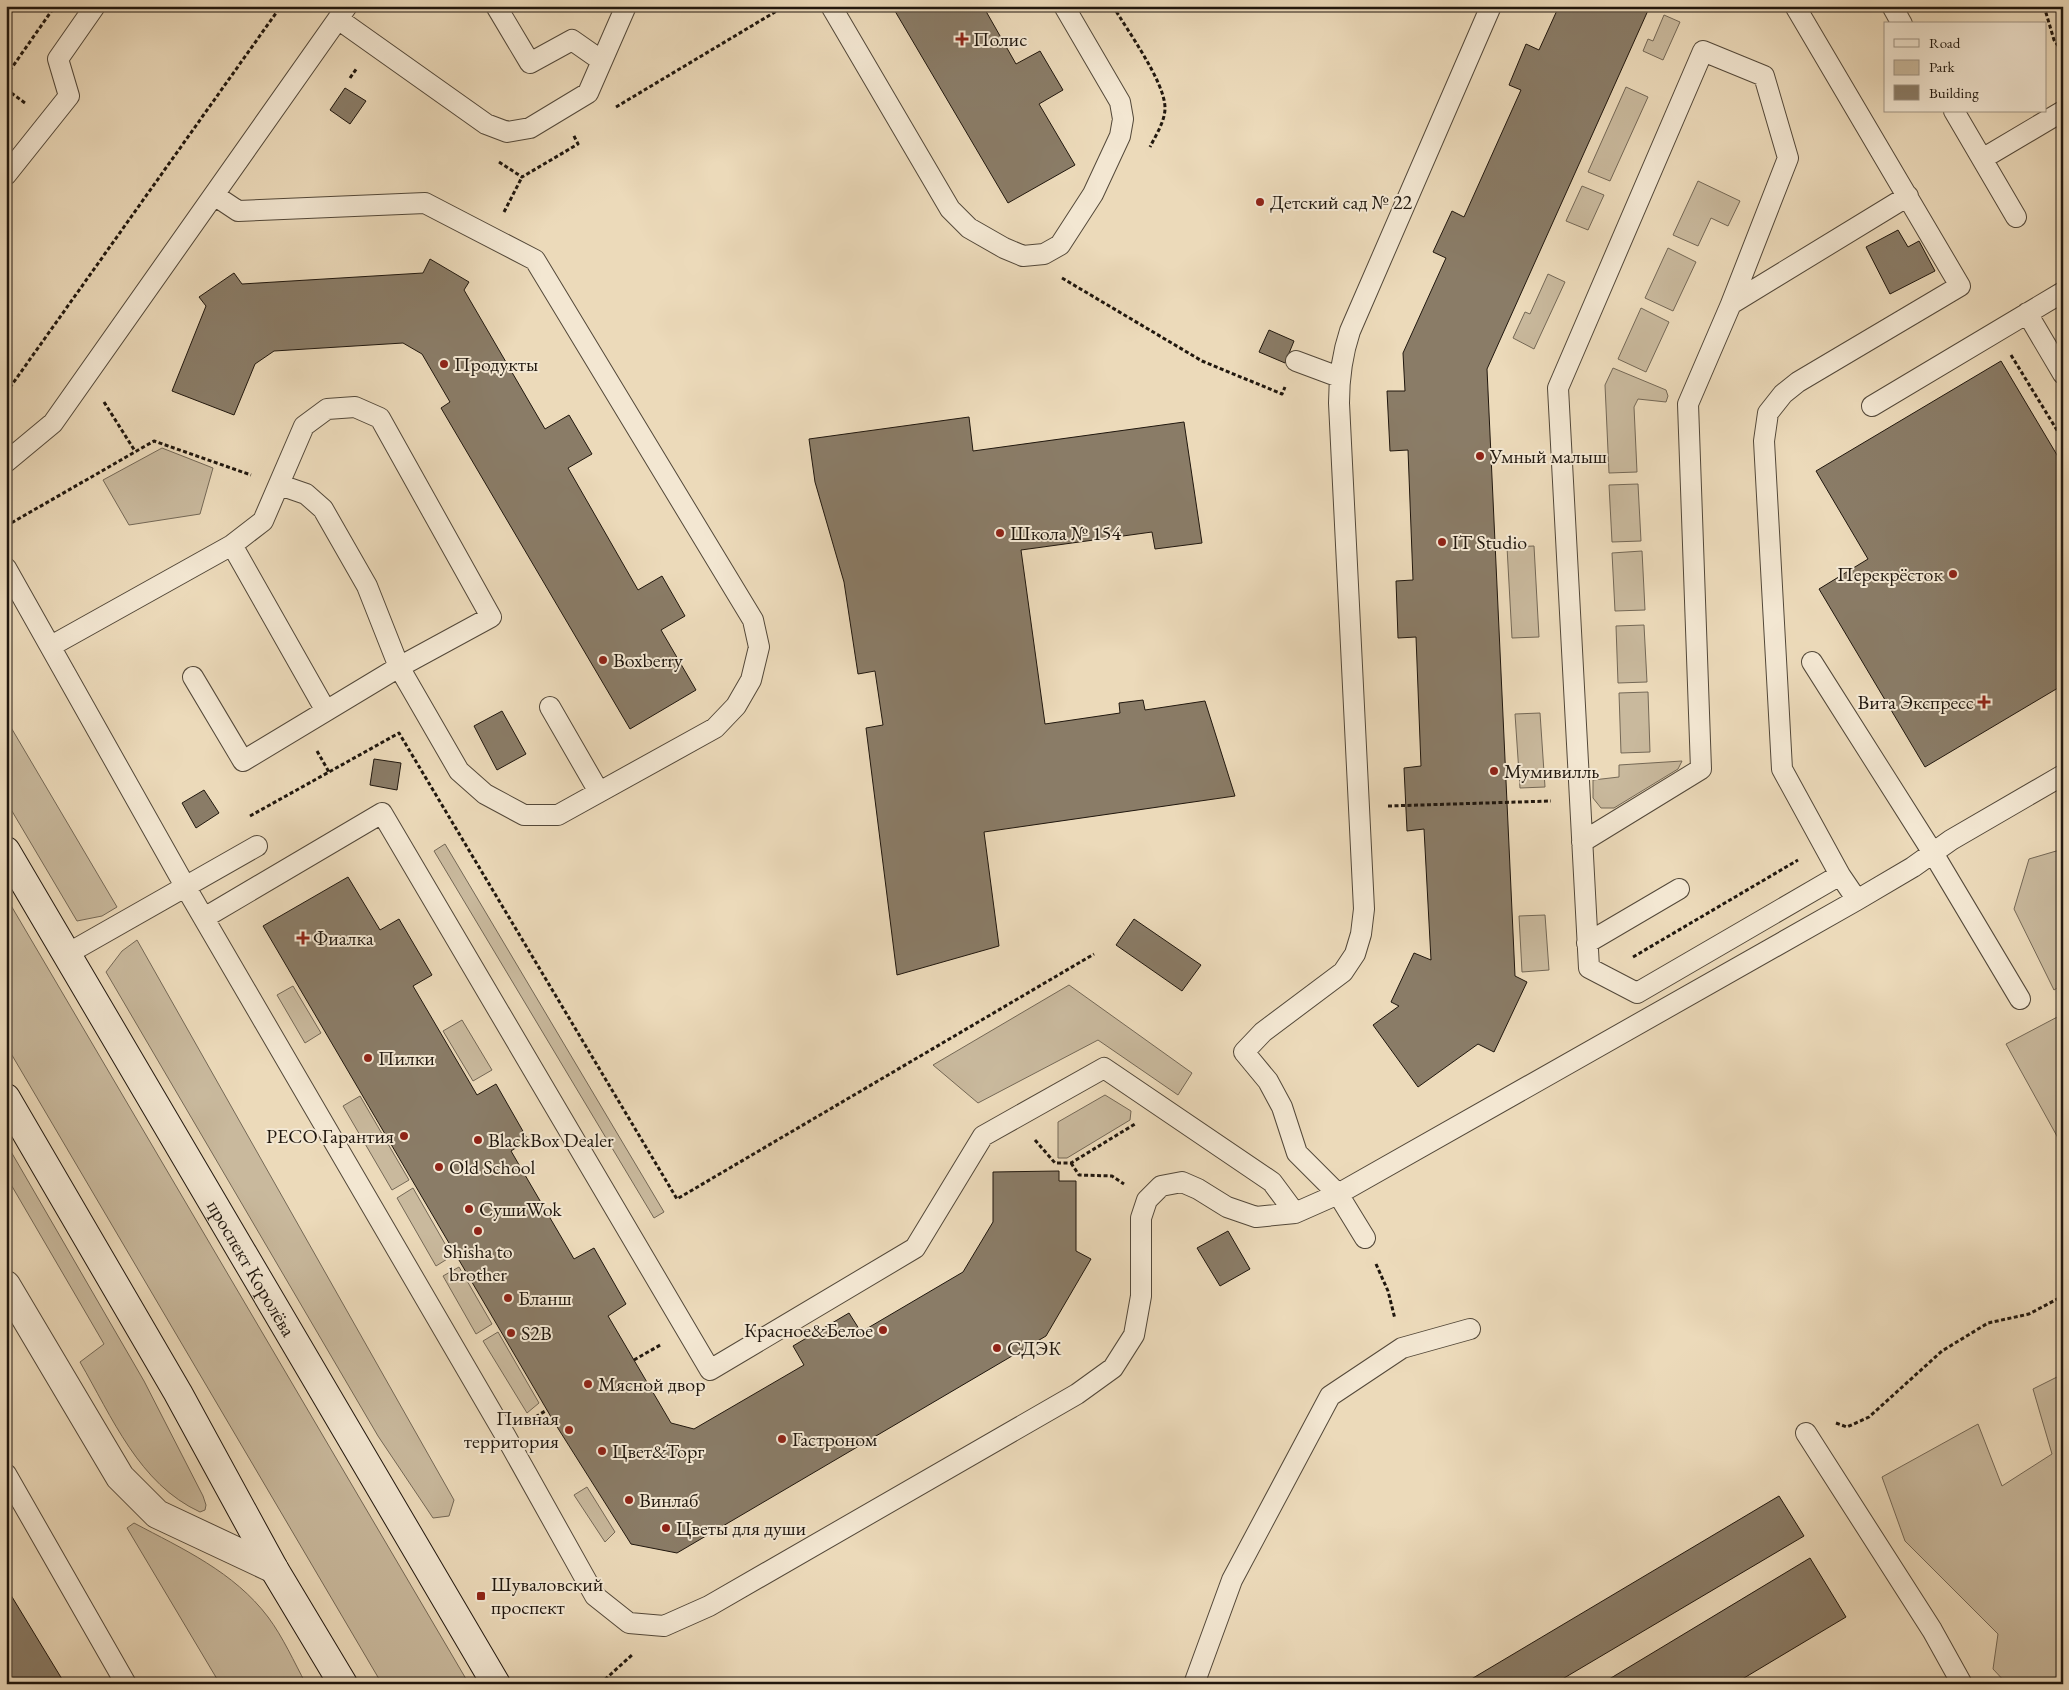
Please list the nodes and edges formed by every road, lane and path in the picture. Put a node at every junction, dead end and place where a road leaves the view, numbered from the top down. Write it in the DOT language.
graph roads {
  1 [pos="55,6"];
  2 [pos="95,6"];
  3 [pos="281,6"];
  4 [pos="496,6"];
  5 [pos="785,6"];
  6 [pos="831,6"];
  7 [pos="1064,6"];
  8 [pos="1491,6"];
  9 [pos="1795,6"];
  10 [pos="1892,6"];
  11 [pos="2044,6"];
  12 [pos="623,8"];
  13 [pos="342,13"];
  14 [pos="1901,22"];
  15 [pos="2063,53"];
  16 [pos="602,61"];
  17 [pos="6,76"];
  18 [pos="6,89"];
  19 [pos="614,108"];
  20 [pos="21,109"];
  21 [pos="2063,111"];
  22 [pos="1955,112"];
  23 [pos="580,128"];
  24 [pos="566,137"];
  25 [pos="1982,159"];
  26 [pos="6,175"];
  27 [pos="522,177"];
  28 [pos="214,195"];
  29 [pos="1908,196"];
  30 [pos="2016,218"];
  31 [pos="491,237"];
  32 [pos="2063,292"];
  33 [pos="1731,304"];
  34 [pos="2027,313"];
  35 [pos="1996,331"];
  36 [pos="1296,361"];
  37 [pos="87,374"];
  38 [pos="2063,374"];
  39 [pos="1339,377"];
  40 [pos="6,393"];
  41 [pos="1872,406"];
  42 [pos="2063,440"];
  43 [pos="134,452"];
  44 [pos="6,462"];
  45 [pos="280,484"];
  46 [pos="6,526"];
  47 [pos="232,545"];
  48 [pos="6,568"];
  49 [pos="51,646"];
  50 [pos="1812,662"];
  51 [pos="399,667"];
  52 [pos="193,677"];
  53 [pos="550,708"];
  54 [pos="326,711"];
  55 [pos="2063,775"];
  56 [pos="300,788"];
  57 [pos="599,792"];
  58 [pos="1579,800"];
  59 [pos="1359,807"];
  60 [pos="1582,842"];
  61 [pos="1824,845"];
  62 [pos="256,846"];
  63 [pos="6,851"];
  64 [pos="1933,853"];
  65 [pos="1840,875"];
  66 [pos="185,886"];
  67 [pos="1679,889"];
  68 [pos="1857,900"];
  69 [pos="204,918"];
  70 [pos="1587,943"];
  71 [pos="66,954"];
  72 [pos="1094,954"];
  73 [pos="1601,975"];
  74 [pos="2020,999"];
  75 [pos="6,1098"];
  76 [pos="1016,1117"];
  77 [pos="1136,1124"];
  78 [pos="1071,1163"];
  79 [pos="1112,1176"];
  80 [pos="1338,1194"];
  81 [pos="1295,1214"];
  82 [pos="1365,1238"];
  83 [pos="6,1284"];
  84 [pos="2063,1296"];
  85 [pos="1470,1329"];
  86 [pos="1402,1348"];
  87 [pos="1806,1433"];
  88 [pos="6,1474"];
  89 [pos="274,1569"];
  90 [pos="126,1684"];
  91 [pos="343,1684"];
  92 [pos="496,1684"];
  93 [pos="1194,1684"];
  94 [pos="1962,1684"];
  1 -- 17 [label="path"];
  2 -- 26 [label="lane"];
  3 -- 40 [label="path"];
  4 -- 16 [label="lane"];
  5 -- 19 [label="path"];
  6 -- 7 [label="lane"];
  8 -- 39 [label="lane"];
  9 -- 29 [label="lane"];
  10 -- 14 [label="lane"];
  11 -- 15 [label="path"];
  12 -- 16 [label="lane"];
  13 -- 16 [label="lane"];
  13 -- 28 [label="lane"];
  18 -- 20 [label="path"];
  21 -- 25 [label="lane"];
  22 -- 25 [label="lane"];
  23 -- 24 [label="path"];
  25 -- 30 [label="lane"];
  27 -- 31 [label="path"];
  28 -- 31 [label="lane"];
  28 -- 37 [label="lane"];
  29 -- 33 [label="lane"];
  29 -- 61 [label="lane"];
  31 -- 57 [label="lane"];
  32 -- 34 [label="lane"];
  33 -- 58 [label="lane"];
  33 -- 60 [label="lane"];
  34 -- 35 [label="lane"];
  34 -- 38 [label="lane"];
  35 -- 41 [label="lane"];
  35 -- 42 [label="path"];
  36 -- 39 [label="lane"];
  37 -- 43 [label="path"];
  37 -- 44 [label="lane"];
  39 -- 59 [label="lane"];
  43 -- 45 [label="path"];
  43 -- 46 [label="path"];
  45 -- 47 [label="lane"];
  45 -- 51 [label="lane"];
  45 -- 51 [label="lane"];
  47 -- 49 [label="lane"];
  47 -- 54 [label="lane"];
  48 -- 49 [label="lane"];
  49 -- 66 [label="lane"];
  50 -- 64 [label="lane"];
  51 -- 54 [label="lane"];
  51 -- 57 [label="lane"];
  52 -- 54 [label="lane"];
  53 -- 57 [label="lane"];
  55 -- 64 [label="lane"];
  56 -- 72 [label="path"];
  58 -- 59 [label="path"];
  58 -- 60 [label="lane"];
  59 -- 80 [label="lane"];
  60 -- 70 [label="lane"];
  61 -- 65 [label="lane"];
  61 -- 73 [label="path"];
  62 -- 66 [label="lane"];
  63 -- 71 [label="street, проспект Королёва"];
  64 -- 68 [label="lane"];
  64 -- 74 [label="lane"];
  65 -- 68 [label="lane"];
  65 -- 73 [label="lane"];
  66 -- 69 [label="lane"];
  66 -- 71 [label="lane"];
  67 -- 70 [label="lane"];
  68 -- 80 [label="lane"];
  69 -- 76 [label="lane"];
  69 -- 81 [label="lane"];
  70 -- 73 [label="lane"];
  71 -- 92 [label="street, проспект Королёва"];
  75 -- 89 [label="street"];
  76 -- 78 [label="path"];
  76 -- 81 [label="lane"];
  77 -- 78 [label="path"];
  78 -- 79 [label="path"];
  80 -- 81 [label="lane"];
  80 -- 82 [label="lane"];
  82 -- 86 [label="path"];
  83 -- 89 [label="street"];
  84 -- 87 [label="path"];
  85 -- 86 [label="lane"];
  86 -- 93 [label="lane"];
  87 -- 94 [label="lane"];
  88 -- 90 [label="lane"];
  89 -- 91 [label="street"];
}
